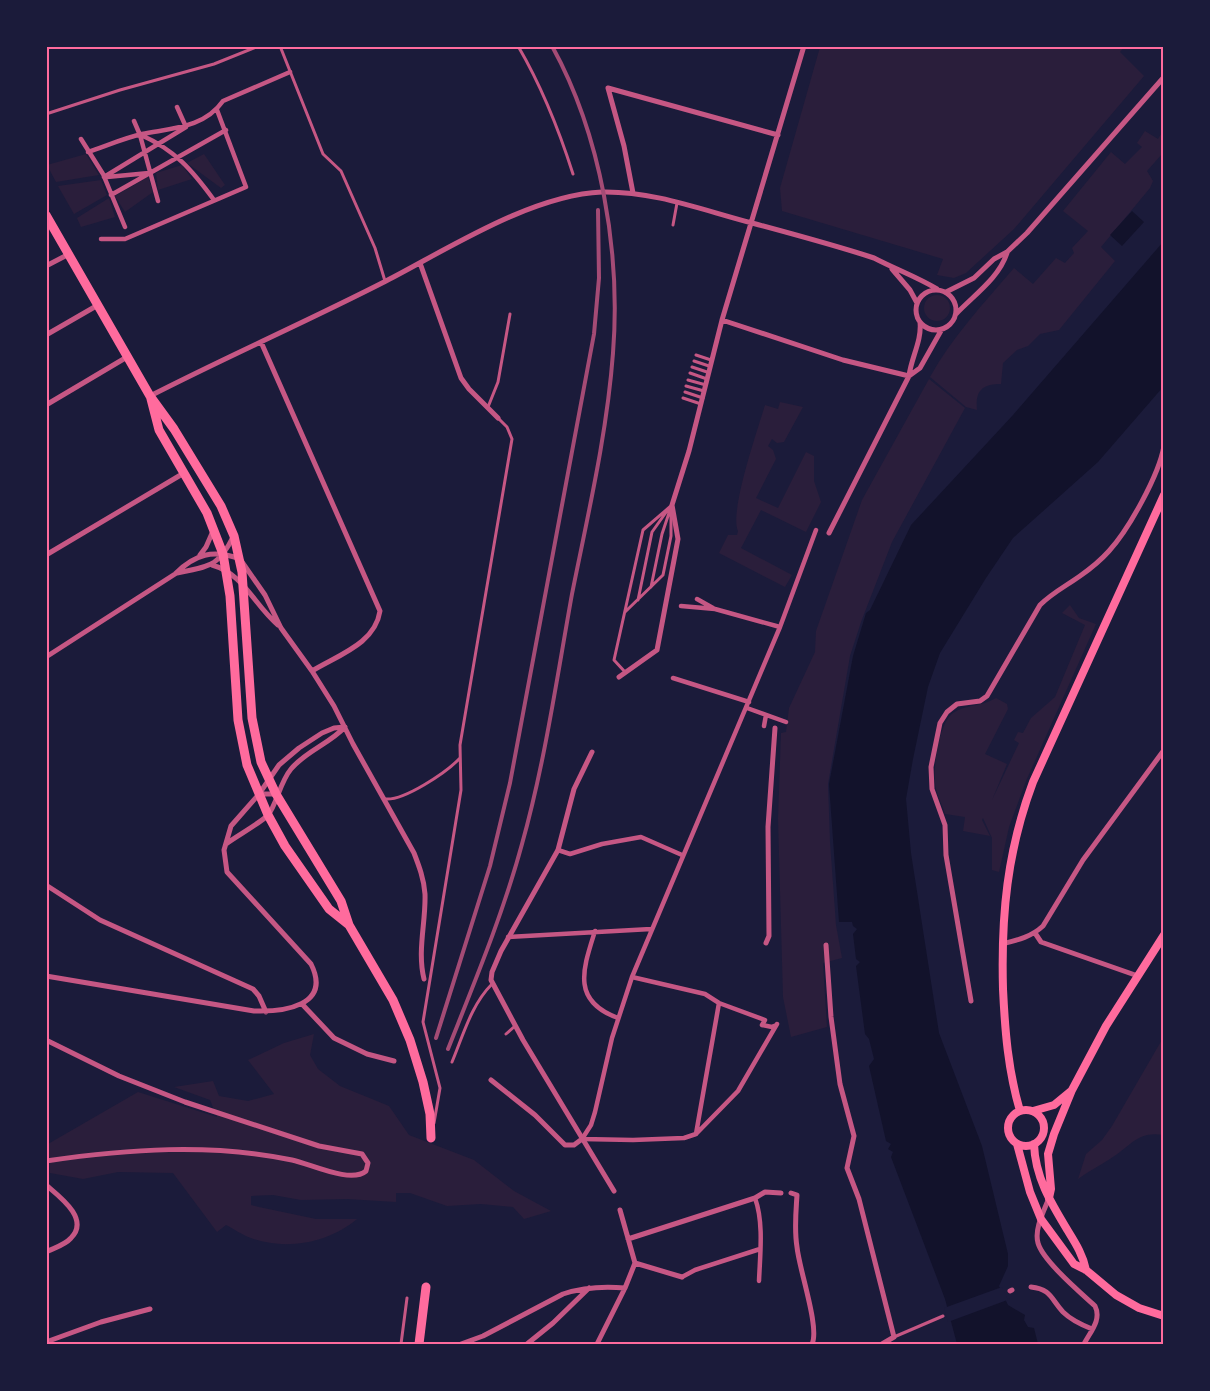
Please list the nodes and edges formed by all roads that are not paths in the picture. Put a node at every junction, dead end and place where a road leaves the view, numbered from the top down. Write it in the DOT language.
graph roads {
  1 [pos="259,46"];
  2 [pos="280,46"];
  3 [pos="518,46"];
  4 [pos="804,46"];
  5 [pos="290,72"];
  6 [pos="1164,77"];
  7 [pos="177,107"];
  8 [pos="217,110"];
  9 [pos="46,114"];
  10 [pos="134,121"];
  11 [pos="186,127"];
  12 [pos="226,130"];
  13 [pos="140,135"];
  14 [pos="778,135"];
  15 [pos="81,139"];
  16 [pos="160,143"];
  17 [pos="88,152"];
  18 [pos="145,153"];
  19 [pos="178,157"];
  20 [pos="150,172"];
  21 [pos="573,174"];
  22 [pos="104,177"];
  23 [pos="633,194"];
  24 [pos="111,195"];
  25 [pos="214,200"];
  26 [pos="158,201"];
  27 [pos="678,202"];
  28 [pos="46,215"];
  29 [pos="752,223"];
  30 [pos="673,225"];
  31 [pos="125,227"];
  32 [pos="101,238"];
  33 [pos="1007,252"];
  34 [pos="69,254"];
  35 [pos="420,263"];
  36 [pos="46,266"];
  37 [pos="891,268"];
  38 [pos="385,281"];
  39 [pos="937,289"];
  40 [pos="946,292"];
  41 [pos="917,303"];
  42 [pos="98,305"];
  43 [pos="510,314"];
  44 [pos="955,315"];
  45 [pos="722,320"];
  46 [pos="920,322"];
  47 [pos="942,329"];
  48 [pos="46,335"];
  49 [pos="261,342"];
  50 [pos="696,355"];
  51 [pos="128,356"];
  52 [pos="694,361"];
  53 [pos="692,367"];
  54 [pos="690,373"];
  55 [pos="909,376"];
  56 [pos="688,380"];
  57 [pos="706,382"];
  58 [pos="686,386"];
  59 [pos="684,392"];
  60 [pos="150,396"];
  61 [pos="682,398"];
  62 [pos="46,405"];
  63 [pos="488,407"];
  64 [pos="498,418"];
  65 [pos="1164,446"];
  66 [pos="184,473"];
  67 [pos="1164,495"];
  68 [pos="672,505"];
  69 [pos="214,528"];
  70 [pos="816,530"];
  71 [pos="830,533"];
  72 [pos="234,536"];
  73 [pos="223,554"];
  74 [pos="46,555"];
  75 [pos="200,555"];
  76 [pos="240,559"];
  77 [pos="212,565"];
  78 [pos="226,570"];
  79 [pos="175,574"];
  80 [pos="243,584"];
  81 [pos="650,589"];
  82 [pos="697,599"];
  83 [pos="638,600"];
  84 [pos="681,606"];
  85 [pos="714,609"];
  86 [pos="625,613"];
  87 [pos="780,627"];
  88 [pos="281,628"];
  89 [pos="46,657"];
  90 [pos="312,671"];
  91 [pos="625,672"];
  92 [pos="619,677"];
  93 [pos="673,678"];
  94 [pos="749,702"];
  95 [pos="747,708"];
  96 [pos="766,715"];
  97 [pos="786,722"];
  98 [pos="764,726"];
  99 [pos="345,727"];
  100 [pos="775,728"];
  101 [pos="1164,750"];
  102 [pos="592,752"];
  103 [pos="461,758"];
  104 [pos="269,779"];
  105 [pos="259,795"];
  106 [pos="276,795"];
  107 [pos="384,798"];
  108 [pos="268,815"];
  109 [pos="225,844"];
  110 [pos="558,850"];
  111 [pos="682,855"];
  112 [pos="46,885"];
  113 [pos="349,925"];
  114 [pos="651,929"];
  115 [pos="595,931"];
  116 [pos="1035,933"];
  117 [pos="1164,935"];
  118 [pos="508,938"];
  119 [pos="766,943"];
  120 [pos="1002,944"];
  121 [pos="826,945"];
  122 [pos="46,976"];
  123 [pos="1138,976"];
  124 [pos="632,977"];
  125 [pos="424,979"];
  126 [pos="492,984"];
  127 [pos="717,1001"];
  128 [pos="971,1001"];
  129 [pos="302,1004"];
  130 [pos="266,1012"];
  131 [pos="618,1018"];
  132 [pos="515,1026"];
  133 [pos="506,1034"];
  134 [pos="46,1040"];
  135 [pos="394,1061"];
  136 [pos="452,1062"];
  137 [pos="491,1080"];
  138 [pos="1072,1090"];
  139 [pos="1020,1111"];
  140 [pos="1033,1111"];
  141 [pos="1057,1125"];
  142 [pos="1044,1130"];
  143 [pos="696,1134"];
  144 [pos="431,1138"];
  145 [pos="582,1139"];
  146 [pos="1017,1144"];
  147 [pos="1034,1144"];
  148 [pos="46,1161"];
  149 [pos="46,1185"];
  150 [pos="614,1191"];
  151 [pos="781,1193"];
  152 [pos="791,1193"];
  153 [pos="755,1198"];
  154 [pos="1048,1198"];
  155 [pos="620,1210"];
  156 [pos="1041,1219"];
  157 [pos="628,1239"];
  158 [pos="760,1249"];
  159 [pos="46,1252"];
  160 [pos="635,1263"];
  161 [pos="1086,1270"];
  162 [pos="682,1277"];
  163 [pos="759,1281"];
  164 [pos="426,1287"];
  165 [pos="590,1287"];
  166 [pos="1031,1287"];
  167 [pos="625,1288"];
  168 [pos="407,1298"];
  169 [pos="150,1309"];
  170 [pos="943,1316"];
  171 [pos="1164,1316"];
  172 [pos="1092,1329"];
  173 [pos="483,1336"];
  174 [pos="894,1337"];
  175 [pos="46,1342"];
  176 [pos="401,1344"];
  177 [pos="419,1344"];
  178 [pos="461,1344"];
  179 [pos="474,1344"];
  180 [pos="527,1344"];
  181 [pos="597,1344"];
  182 [pos="812,1344"];
  183 [pos="882,1344"];
  184 [pos="1084,1344"];
  1 -- 9 [label="lane"];
  2 -- 5 [label="lane"];
  3 -- 21 [label="lane"];
  4 -- 14 [label="street"];
  5 -- 8 [label="street"];
  5 -- 38 [label="lane"];
  6 -- 33 [label="street"];
  7 -- 11 [label="street"];
  8 -- 11 [label="street"];
  8 -- 12 [label="street"];
  10 -- 13 [label="street"];
  11 -- 13 [label="street"];
  11 -- 16 [label="street"];
  12 -- 19 [label="street"];
  12 -- 25 [label="street"];
  13 -- 16 [label="street"];
  13 -- 17 [label="street"];
  13 -- 18 [label="street"];
  14 -- 23 [label="street"];
  14 -- 29 [label="street"];
  15 -- 17 [label="street"];
  16 -- 18 [label="street"];
  16 -- 19 [label="street"];
  17 -- 22 [label="street"];
  18 -- 20 [label="street"];
  18 -- 22 [label="street"];
  19 -- 20 [label="street"];
  19 -- 25 [label="street"];
  20 -- 22 [label="street"];
  20 -- 24 [label="street"];
  20 -- 26 [label="street"];
  22 -- 24 [label="street"];
  23 -- 27 [label="street"];
  23 -- 35 [label="street"];
  24 -- 31 [label="street"];
  25 -- 32 [label="street"];
  27 -- 29 [label="street"];
  27 -- 30 [label="lane"];
  28 -- 34 [label="main road"];
  29 -- 37 [label="street"];
  29 -- 45 [label="street"];
  33 -- 40 [label="street"];
  33 -- 44 [label="street"];
  34 -- 36 [label="street"];
  34 -- 42 [label="main road"];
  35 -- 38 [label="street"];
  35 -- 63 [label="street"];
  37 -- 39 [label="street"];
  37 -- 41 [label="street"];
  38 -- 49 [label="street"];
  39 -- 40 [label="street"];
  39 -- 41 [label="street"];
  40 -- 44 [label="street"];
  41 -- 46 [label="street"];
  42 -- 48 [label="street"];
  42 -- 51 [label="main road"];
  43 -- 63 [label="lane"];
  44 -- 47 [label="street"];
  45 -- 55 [label="street"];
  45 -- 57 [label="street"];
  46 -- 47 [label="street"];
  46 -- 55 [label="street"];
  47 -- 55 [label="street"];
  49 -- 60 [label="street"];
  49 -- 90 [label="street"];
  50 -- 57 [label="lane"];
  51 -- 60 [label="main road"];
  51 -- 62 [label="street"];
  52 -- 57 [label="lane"];
  53 -- 57 [label="lane"];
  54 -- 57 [label="lane"];
  55 -- 71 [label="street"];
  56 -- 57 [label="lane"];
  57 -- 58 [label="lane"];
  57 -- 59 [label="lane"];
  57 -- 61 [label="lane"];
  57 -- 68 [label="street"];
  60 -- 66 [label="main road"];
  60 -- 72 [label="main road"];
  63 -- 64 [label="street"];
  64 -- 103 [label="lane"];
  65 -- 128 [label="street"];
  66 -- 69 [label="main road"];
  66 -- 74 [label="street"];
  67 -- 120 [label="main road"];
  68 -- 81 [label="lane"];
  68 -- 81 [label="lane"];
  68 -- 83 [label="lane"];
  68 -- 86 [label="lane"];
  68 -- 91 [label="street"];
  69 -- 73 [label="main road"];
  69 -- 75 [label="street"];
  70 -- 87 [label="street"];
  72 -- 73 [label="street"];
  72 -- 76 [label="main road"];
  73 -- 75 [label="street"];
  73 -- 76 [label="street"];
  73 -- 77 [label="street"];
  73 -- 78 [label="main road"];
  75 -- 79 [label="street"];
  76 -- 80 [label="main road"];
  76 -- 88 [label="street"];
  77 -- 78 [label="street"];
  77 -- 79 [label="street"];
  78 -- 80 [label="street"];
  78 -- 105 [label="main road"];
  79 -- 89 [label="street"];
  80 -- 88 [label="street"];
  80 -- 104 [label="main road"];
  81 -- 83 [label="lane"];
  82 -- 85 [label="street"];
  83 -- 86 [label="lane"];
  84 -- 85 [label="street"];
  85 -- 87 [label="street"];
  86 -- 91 [label="lane"];
  87 -- 94 [label="street"];
  88 -- 90 [label="street"];
  90 -- 99 [label="street"];
  91 -- 92 [label="street"];
  93 -- 94 [label="street"];
  94 -- 95 [label="street"];
  95 -- 96 [label="street"];
  95 -- 111 [label="street"];
  96 -- 97 [label="street"];
  96 -- 98 [label="street"];
  99 -- 104 [label="street"];
  99 -- 106 [label="street"];
  99 -- 107 [label="street"];
  100 -- 119 [label="street"];
  101 -- 116 [label="street"];
  102 -- 110 [label="street"];
  103 -- 107 [label="lane"];
  103 -- 144 [label="lane"];
  104 -- 105 [label="street"];
  104 -- 106 [label="main road"];
  105 -- 106 [label="street"];
  105 -- 108 [label="main road"];
  105 -- 109 [label="street"];
  106 -- 108 [label="street"];
  106 -- 113 [label="main road"];
  107 -- 125 [label="street"];
  108 -- 109 [label="street"];
  108 -- 113 [label="main road"];
  109 -- 129 [label="street"];
  110 -- 111 [label="street"];
  110 -- 118 [label="street"];
  111 -- 114 [label="street"];
  112 -- 130 [label="street"];
  113 -- 144 [label="main road"];
  114 -- 115 [label="street"];
  114 -- 124 [label="street"];
  115 -- 118 [label="street"];
  115 -- 131 [label="street"];
  116 -- 120 [label="street"];
  116 -- 123 [label="street"];
  117 -- 123 [label="main road"];
  118 -- 126 [label="street"];
  120 -- 139 [label="main road"];
  121 -- 174 [label="street"];
  122 -- 130 [label="street"];
  123 -- 138 [label="main road"];
  124 -- 127 [label="street"];
  124 -- 131 [label="street"];
  126 -- 132 [label="street"];
  126 -- 136 [label="lane"];
  127 -- 143 [label="street"];
  127 -- 143 [label="street"];
  129 -- 130 [label="street"];
  129 -- 135 [label="street"];
  131 -- 145 [label="street"];
  132 -- 133 [label="lane"];
  132 -- 145 [label="street"];
  134 -- 148 [label="street"];
  137 -- 145 [label="street"];
  138 -- 140 [label="main road"];
  138 -- 141 [label="main road"];
  139 -- 140 [label="main road"];
  139 -- 146 [label="main road"];
  140 -- 142 [label="main road"];
  141 -- 142 [label="main road"];
  141 -- 154 [label="main road"];
  142 -- 147 [label="main road"];
  143 -- 145 [label="street"];
  145 -- 150 [label="street"];
  146 -- 147 [label="main road"];
  146 -- 156 [label="main road"];
  147 -- 154 [label="main road"];
  149 -- 159 [label="street"];
  151 -- 153 [label="street"];
  152 -- 182 [label="street"];
  153 -- 157 [label="street"];
  153 -- 158 [label="street"];
  154 -- 156 [label="street"];
  154 -- 161 [label="main road"];
  155 -- 157 [label="street"];
  156 -- 161 [label="main road"];
  156 -- 172 [label="street"];
  157 -- 160 [label="street"];
  158 -- 162 [label="street"];
  158 -- 163 [label="street"];
  160 -- 162 [label="street"];
  160 -- 167 [label="street"];
  161 -- 171 [label="main road"];
  164 -- 177 [label="main road"];
  165 -- 167 [label="street"];
  165 -- 173 [label="street"];
  165 -- 180 [label="street"];
  166 -- 172 [label="street"];
  167 -- 181 [label="street"];
  168 -- 176 [label="lane"];
  169 -- 175 [label="street"];
  170 -- 174 [label="lane"];
  172 -- 184 [label="street"];
  173 -- 178 [label="street"];
  173 -- 179 [label="street"];
  174 -- 183 [label="street"];
}
